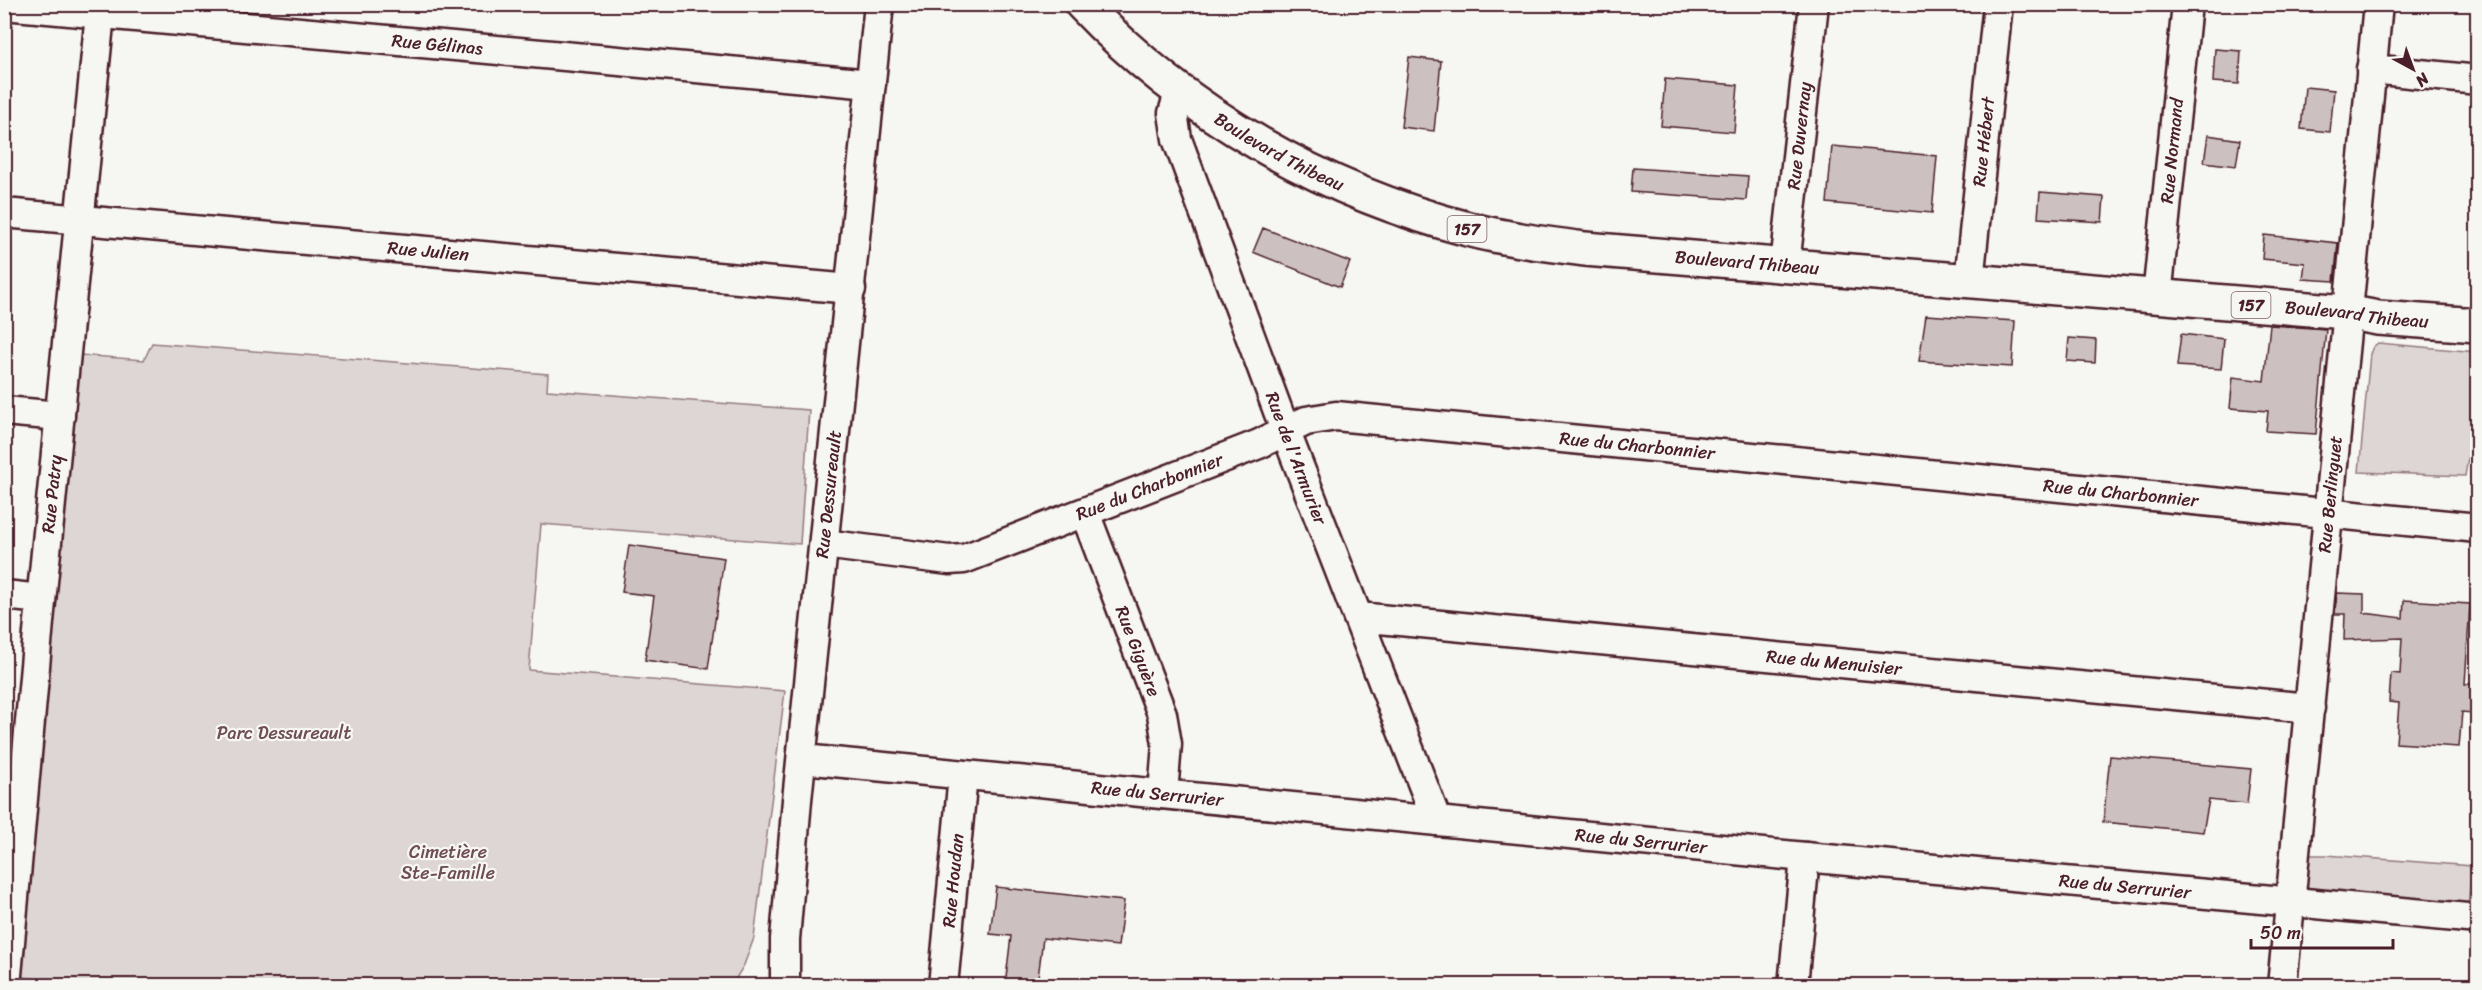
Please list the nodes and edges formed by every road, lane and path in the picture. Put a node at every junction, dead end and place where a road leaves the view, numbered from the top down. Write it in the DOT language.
graph roads {
  1 [pos="879,4"];
  2 [pos="1082,4"];
  3 [pos="1814,4"];
  4 [pos="1998,4"];
  5 [pos="2187,4"];
  6 [pos="2378,4"];
  7 [pos="4,5"];
  8 [pos="101,9"];
  9 [pos="2371,69"];
  10 [pos="2478,80"];
  11 [pos="871,84"];
  12 [pos="1179,93"];
  13 [pos="4,213"];
  14 [pos="80,220"];
  15 [pos="1785,265"];
  16 [pos="1969,281"];
  17 [pos="851,289"];
  18 [pos="2157,297"];
  19 [pos="2346,312"];
  20 [pos="2478,325"];
  21 [pos="4,411"];
  22 [pos="60,416"];
  23 [pos="1285,430"];
  24 [pos="1085,513"];
  25 [pos="2329,514"];
  26 [pos="2478,528"];
  27 [pos="824,544"];
  28 [pos="4,595"];
  29 [pos="41,599"];
  30 [pos="1358,617"];
  31 [pos="2310,708"];
  32 [pos="803,759"];
  33 [pos="963,775"];
  34 [pos="14,794"];
  35 [pos="1163,794"];
  36 [pos="1437,821"];
  37 [pos="1805,857"];
  38 [pos="2290,902"];
  39 [pos="2478,919"];
  40 [pos="784,952"];
  41 [pos="6,986"];
  42 [pos="771,986"];
  43 [pos="785,986"];
  44 [pos="943,986"];
  45 [pos="1792,986"];
  46 [pos="2282,986"];
  1 -- 11 [label="street, Rue Dessureault"];
  2 -- 12 [label="main road, Boulevard Thibeau / 157"];
  3 -- 15 [label="street, Rue Duvernay"];
  4 -- 16 [label="street, Rue Hébert"];
  5 -- 18 [label="street, Rue Normand"];
  6 -- 9 [label="street, Rue Berlinguet"];
  7 -- 8 [label="street, Rue Gélinas"];
  8 -- 11 [label="street, Rue Gélinas"];
  8 -- 14 [label="street, Rue Patry"];
  9 -- 10 [label="street"];
  9 -- 19 [label="street, Rue Berlinguet"];
  11 -- 17 [label="street, Rue Dessureault"];
  12 -- 15 [label="main road, Boulevard Thibeau / 157"];
  12 -- 23 [label="street, Rue de l'Armurier"];
  13 -- 14 [label="street, Rue Julien"];
  14 -- 17 [label="street, Rue Julien"];
  14 -- 22 [label="street, Rue Patry"];
  15 -- 16 [label="main road, Boulevard Thibeau / 157"];
  16 -- 18 [label="main road, Boulevard Thibeau / 157"];
  17 -- 27 [label="street, Rue Dessureault"];
  18 -- 19 [label="main road, Boulevard Thibeau / 157"];
  19 -- 20 [label="main road, Boulevard Thibeau / 157"];
  19 -- 25 [label="street, Rue Berlinguet"];
  21 -- 22 [label="street"];
  22 -- 29 [label="street, Rue Patry"];
  23 -- 24 [label="street, Rue du Charbonnier"];
  23 -- 25 [label="street, Rue du Charbonnier"];
  23 -- 30 [label="street, Rue de l'Armurier"];
  24 -- 27 [label="street, Rue du Charbonnier"];
  24 -- 35 [label="street, Rue Giguère"];
  25 -- 26 [label="street, Rue du Charbonnier"];
  25 -- 31 [label="street, Rue Berlinguet"];
  27 -- 32 [label="street, Rue Dessureault"];
  28 -- 29 [label="street"];
  29 -- 34 [label="street, Rue Patry"];
  30 -- 31 [label="street, Rue du Menuisier"];
  30 -- 36 [label="street, Rue de l'Armurier"];
  31 -- 38 [label="street, Rue Berlinguet"];
  32 -- 33 [label="street, Rue du Serrurier"];
  32 -- 40 [label="street, Rue Dessureault"];
  33 -- 35 [label="street, Rue du Serrurier"];
  33 -- 44 [label="street, Rue Houdan"];
  34 -- 41 [label="street, Rue Patry"];
  35 -- 36 [label="street, Rue du Serrurier"];
  36 -- 37 [label="street, Rue du Serrurier"];
  37 -- 38 [label="street, Rue du Serrurier"];
  37 -- 45 [label="street"];
  38 -- 39 [label="street, Rue du Serrurier"];
  38 -- 46 [label="street, Rue Berlinguet"];
  40 -- 42 [label="street"];
  40 -- 43 [label="street, Rue Dessureault"];
}
